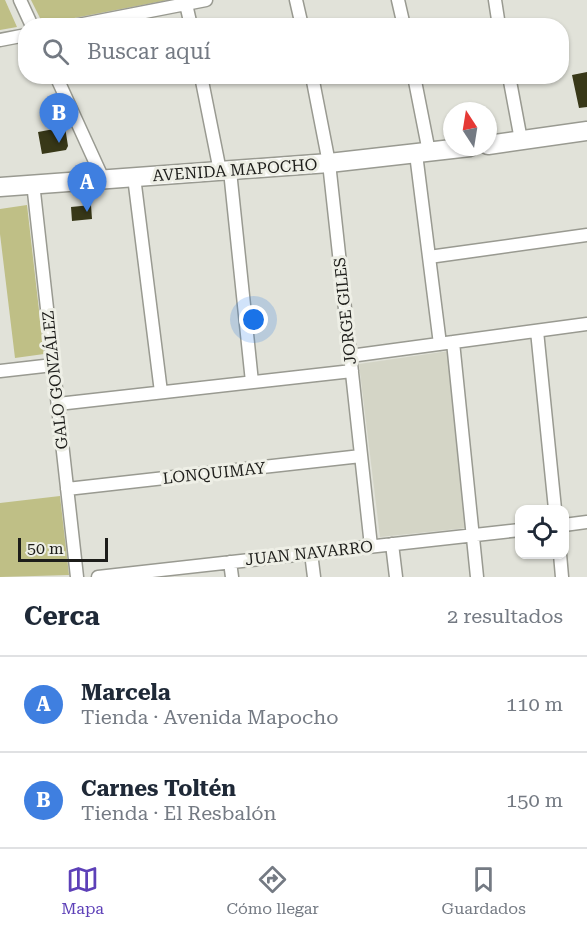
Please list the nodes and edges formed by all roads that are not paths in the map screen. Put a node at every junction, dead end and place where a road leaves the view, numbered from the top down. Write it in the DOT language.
graph roads {
  1 [pos="20,0"];
  2 [pos="206,0"];
  3 [pos="296,0"];
  4 [pos="398,0"];
  5 [pos="495,0"];
  6 [pos="186,4"];
  7 [pos="28,18"];
  8 [pos="114,18"];
  9 [pos="189,18"];
  10 [pos="300,18"];
  11 [pos="402,18"];
  12 [pos="498,18"];
  13 [pos="18,37"];
  14 [pos="0,40"];
  15 [pos="60,84"];
  16 [pos="203,84"];
  17 [pos="314,84"];
  18 [pos="415,84"];
  19 [pos="510,84"];
  20 [pos="587,131"];
  21 [pos="521,140"];
  22 [pos="497,144"];
  23 [pos="443,150"];
  24 [pos="423,153"];
  25 [pos="329,163"];
  26 [pos="225,171"];
  27 [pos="134,177"];
  28 [pos="103,178"];
  29 [pos="33,183"];
  30 [pos="0,187"];
  31 [pos="587,235"];
  32 [pos="429,257"];
  33 [pos="587,324"];
  34 [pos="537,331"];
  35 [pos="453,342"];
  36 [pos="440,344"];
  37 [pos="350,356"];
  38 [pos="53,365"];
  39 [pos="352,370"];
  40 [pos="0,371"];
  41 [pos="252,382"];
  42 [pos="161,392"];
  43 [pos="58,404"];
  44 [pos="361,456"];
  45 [pos="67,489"];
  46 [pos="554,505"];
  47 [pos="587,522"];
  48 [pos="569,524"];
  49 [pos="515,530"];
  50 [pos="473,535"];
  51 [pos="392,544"];
  52 [pos="371,546"];
  53 [pos="311,553"];
  54 [pos="560,559"];
  55 [pos="230,562"];
  56 [pos="77,577"];
  57 [pos="98,577"];
  58 [pos="232,577"];
  59 [pos="314,577"];
  60 [pos="396,577"];
  61 [pos="477,577"];
  62 [pos="562,577"];
  1 -- 7 [label="street"];
  2 -- 6 [label="street"];
  3 -- 10 [label="street"];
  4 -- 11 [label="street"];
  5 -- 12 [label="street"];
  6 -- 8 [label="street"];
  6 -- 9 [label="street"];
  13 -- 14 [label="street"];
  15 -- 28 [label="street"];
  16 -- 26 [label="street"];
  17 -- 25 [label="street, JORGE GILES"];
  18 -- 24 [label="street"];
  19 -- 21 [label="street"];
  20 -- 21 [label="main road"];
  21 -- 22 [label="main road"];
  23 -- 24 [label="main road, AVENIDA MAPOCHO"];
  24 -- 25 [label="main road, AVENIDA MAPOCHO"];
  24 -- 32 [label="street"];
  25 -- 26 [label="main road, AVENIDA MAPOCHO"];
  25 -- 37 [label="street, JORGE GILES"];
  26 -- 27 [label="main road, AVENIDA MAPOCHO"];
  26 -- 41 [label="street"];
  27 -- 28 [label="main road, AVENIDA MAPOCHO"];
  27 -- 42 [label="street"];
  28 -- 29 [label="main road, AVENIDA MAPOCHO"];
  29 -- 30 [label="main road, AVENIDA MAPOCHO"];
  29 -- 38 [label="street, GALO GONZÁLEZ"];
  31 -- 32 [label="street"];
  32 -- 36 [label="street"];
  33 -- 34 [label="street"];
  34 -- 35 [label="street"];
  34 -- 46 [label="street"];
  35 -- 36 [label="street"];
  35 -- 50 [label="street"];
  36 -- 37 [label="street"];
  37 -- 39 [label="street, JORGE GILES"];
  38 -- 40 [label="street"];
  38 -- 43 [label="street, GALO GONZÁLEZ"];
  39 -- 41 [label="street"];
  39 -- 44 [label="street, JORGE GILES"];
  41 -- 42 [label="street"];
  42 -- 43 [label="street"];
  43 -- 45 [label="street, GALO GONZÁLEZ"];
  44 -- 45 [label="street, LONQUIMAY"];
  44 -- 52 [label="street, JORGE GILES"];
  45 -- 56 [label="street, GALO GONZÁLEZ"];
  47 -- 48 [label="street"];
  49 -- 50 [label="street, JUAN NAVARRO"];
  50 -- 51 [label="street, JUAN NAVARRO"];
  50 -- 61 [label="street"];
  51 -- 52 [label="street, JUAN NAVARRO"];
  51 -- 60 [label="street"];
  52 -- 53 [label="street, JUAN NAVARRO"];
  53 -- 55 [label="street, JUAN NAVARRO"];
  53 -- 59 [label="street"];
  54 -- 62 [label="street"];
  55 -- 57 [label="street, JUAN NAVARRO"];
  55 -- 58 [label="street"];
}
